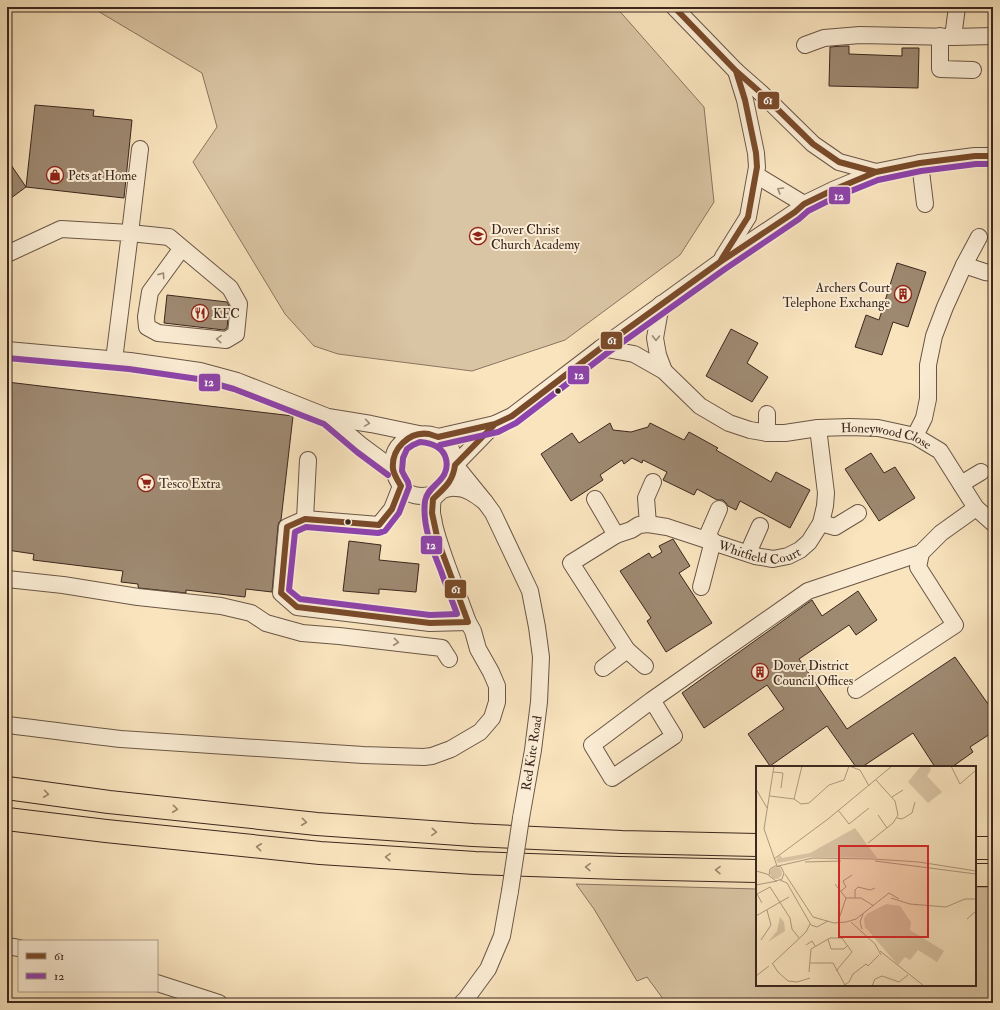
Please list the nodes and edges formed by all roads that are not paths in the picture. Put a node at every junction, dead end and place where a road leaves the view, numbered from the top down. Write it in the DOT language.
graph roads {
  1 [pos="674,7"];
  2 [pos="957,7"];
  3 [pos="993,36"];
  4 [pos="947,37"];
  5 [pos="805,45"];
  6 [pos="973,70"];
  7 [pos="736,71"];
  8 [pos="140,149"];
  9 [pos="993,156"];
  10 [pos="920,163"];
  11 [pos="876,172"];
  12 [pos="756,175"];
  13 [pos="804,204"];
  14 [pos="925,204"];
  15 [pos="130,234"];
  16 [pos="980,237"];
  17 [pos="182,248"];
  18 [pos="7,254"];
  19 [pos="720,262"];
  20 [pos="964,265"];
  21 [pos="993,273"];
  22 [pos="661,304"];
  23 [pos="601,348"];
  24 [pos="7,350"];
  25 [pos="114,360"];
  26 [pos="664,371"];
  27 [pos="768,414"];
  28 [pos="328,417"];
  29 [pos="495,424"];
  30 [pos="818,428"];
  31 [pos="767,433"];
  32 [pos="419,434"];
  33 [pos="915,436"];
  34 [pos="438,437"];
  35 [pos="308,460"];
  36 [pos="455,465"];
  37 [pos="393,469"];
  38 [pos="981,472"];
  39 [pos="653,482"];
  40 [pos="961,484"];
  41 [pos="401,486"];
  42 [pos="443,489"];
  43 [pos="595,499"];
  44 [pos="485,502"];
  45 [pos="976,508"];
  46 [pos="719,509"];
  47 [pos="858,513"];
  48 [pos="305,519"];
  49 [pos="821,523"];
  50 [pos="993,523"];
  51 [pos="648,524"];
  52 [pos="760,526"];
  53 [pos="616,535"];
  54 [pos="709,540"];
  55 [pos="748,553"];
  56 [pos="920,553"];
  57 [pos="7,579"];
  58 [pos="701,587"];
  59 [pos="468,622"];
  60 [pos="627,650"];
  61 [pos="449,659"];
  62 [pos="646,666"];
  63 [pos="603,668"];
  64 [pos="856,690"];
  65 [pos="652,700"];
  66 [pos="7,725"];
  67 [pos="7,788"];
  68 [pos="7,819"];
  69 [pos="756,845"];
  70 [pos="976,848"];
  71 [pos="993,848"];
  72 [pos="756,871"];
  73 [pos="976,875"];
  74 [pos="993,875"];
  75 [pos="7,946"];
  76 [pos="18,948"];
  77 [pos="158,983"];
  78 [pos="219,1003"];
  79 [pos="462,1003"];
  1 -- 7 [label="street"];
  2 -- 4 [label="street"];
  3 -- 4 [label="street"];
  4 -- 5 [label="street"];
  4 -- 6 [label="street"];
  7 -- 11 [label="street"];
  7 -- 12 [label="street"];
  8 -- 15 [label="street"];
  9 -- 10 [label="street"];
  10 -- 11 [label="street"];
  10 -- 14 [label="street"];
  11 -- 13 [label="street"];
  13 -- 12 [label="street, one-way"];
  12 -- 19 [label="street"];
  13 -- 19 [label="street"];
  15 -- 17 [label="street"];
  15 -- 18 [label="street"];
  15 -- 25 [label="street"];
  16 -- 20 [label="street"];
  17 -- 17 [label="street, one-way"];
  19 -- 22 [label="street"];
  20 -- 21 [label="street"];
  20 -- 33 [label="street"];
  22 -- 23 [label="street"];
  22 -- 26 [label="street, Honeywood Close, one-way"];
  23 -- 26 [label="street, Honeywood Close"];
  23 -- 29 [label="street"];
  24 -- 25 [label="street"];
  25 -- 28 [label="street"];
  26 -- 31 [label="street, Honeywood Close"];
  27 -- 31 [label="street"];
  28 -- 32 [label="street, one-way"];
  28 -- 37 [label="street"];
  29 -- 34 [label="street"];
  29 -- 36 [label="street"];
  30 -- 31 [label="street, Honeywood Close"];
  30 -- 33 [label="street, Honeywood Close"];
  30 -- 49 [label="street, Whitfield Court"];
  32 -- 34 [label="street"];
  32 -- 37 [label="street"];
  33 -- 40 [label="street, Honeywood Close"];
  34 -- 36 [label="street"];
  35 -- 48 [label="street"];
  36 -- 42 [label="street"];
  36 -- 44 [label="street, Red Kite Road"];
  37 -- 41 [label="street"];
  38 -- 40 [label="street"];
  39 -- 51 [label="street"];
  40 -- 45 [label="street, Honeywood Close"];
  41 -- 42 [label="street"];
  41 -- 48 [label="street"];
  42 -- 44 [label="street, Red Kite Road"];
  42 -- 59 [label="street"];
  43 -- 53 [label="street"];
  44 -- 79 [label="street, Red Kite Road, bridge"];
  45 -- 50 [label="street, Honeywood Close"];
  45 -- 56 [label="street"];
  46 -- 54 [label="street"];
  47 -- 49 [label="street"];
  48 -- 59 [label="street"];
  49 -- 55 [label="street, Whitfield Court"];
  51 -- 53 [label="street, Whitfield Court"];
  51 -- 54 [label="street, Whitfield Court"];
  52 -- 55 [label="street"];
  53 -- 60 [label="street, Whitfield Court"];
  54 -- 55 [label="street, Whitfield Court"];
  54 -- 58 [label="street"];
  56 -- 64 [label="street"];
  56 -- 65 [label="street"];
  57 -- 61 [label="street, one-way"];
  59 -- 66 [label="street"];
  60 -- 62 [label="street"];
  60 -- 63 [label="street"];
  65 -- 65 [label="street"];
  67 -- 69 [label="highway, one-way"];
  72 -- 68 [label="highway, one-way"];
  70 -- 71 [label="highway"];
  73 -- 74 [label="highway"];
  75 -- 76 [label="street"];
  77 -- 78 [label="street"];
}
